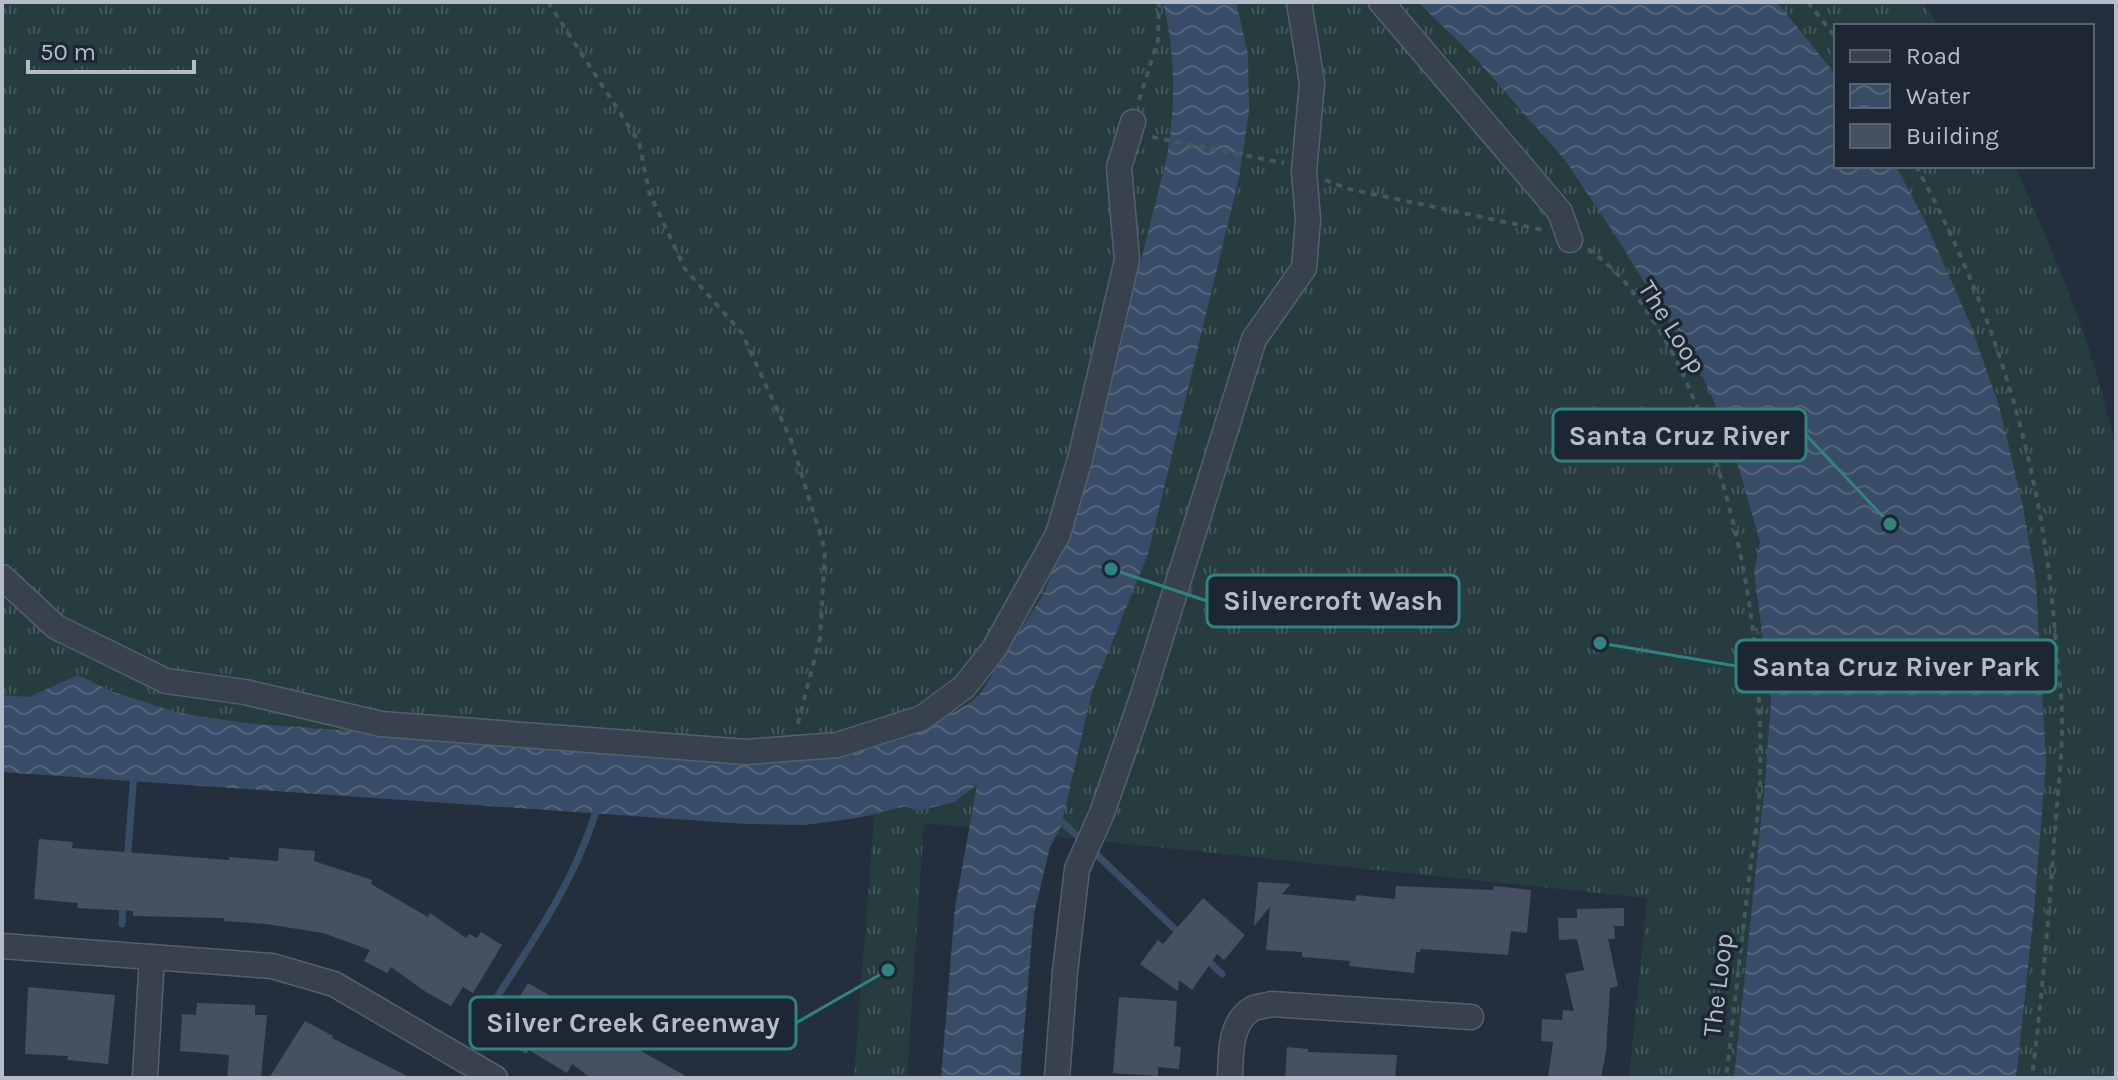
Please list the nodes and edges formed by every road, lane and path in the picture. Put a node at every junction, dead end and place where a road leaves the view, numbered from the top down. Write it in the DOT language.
graph roads {
  1 [pos="548,2"];
  2 [pos="1159,2"];
  3 [pos="1299,2"];
  4 [pos="1381,2"];
  5 [pos="1808,2"];
  6 [pos="1834,35"];
  7 [pos="1142,130"];
  8 [pos="1294,166"];
  9 [pos="1917,168"];
  10 [pos="1570,240"];
  11 [pos="2,577"];
  12 [pos="791,749"];
  13 [pos="2,946"];
  14 [pos="152,957"];
  15 [pos="1471,1017"];
  16 [pos="481,1074"];
  17 [pos="145,1078"];
  18 [pos="1057,1078"];
  19 [pos="1230,1078"];
  20 [pos="1726,1078"];
  21 [pos="2032,1078"];
  1 -- 12 [label="path"];
  2 -- 7 [label="path"];
  3 -- 8 [label="street"];
  4 -- 10 [label="street"];
  5 -- 6 [label="path"];
  7 -- 8 [label="path, The Loop"];
  7 -- 12 [label="street"];
  8 -- 10 [label="path, The Loop"];
  8 -- 18 [label="street"];
  9 -- 21 [label="path"];
  10 -- 20 [label="path, The Loop"];
  11 -- 12 [label="street"];
  13 -- 14 [label="street"];
  14 -- 16 [label="street"];
  14 -- 17 [label="street"];
  15 -- 19 [label="street"];
}
